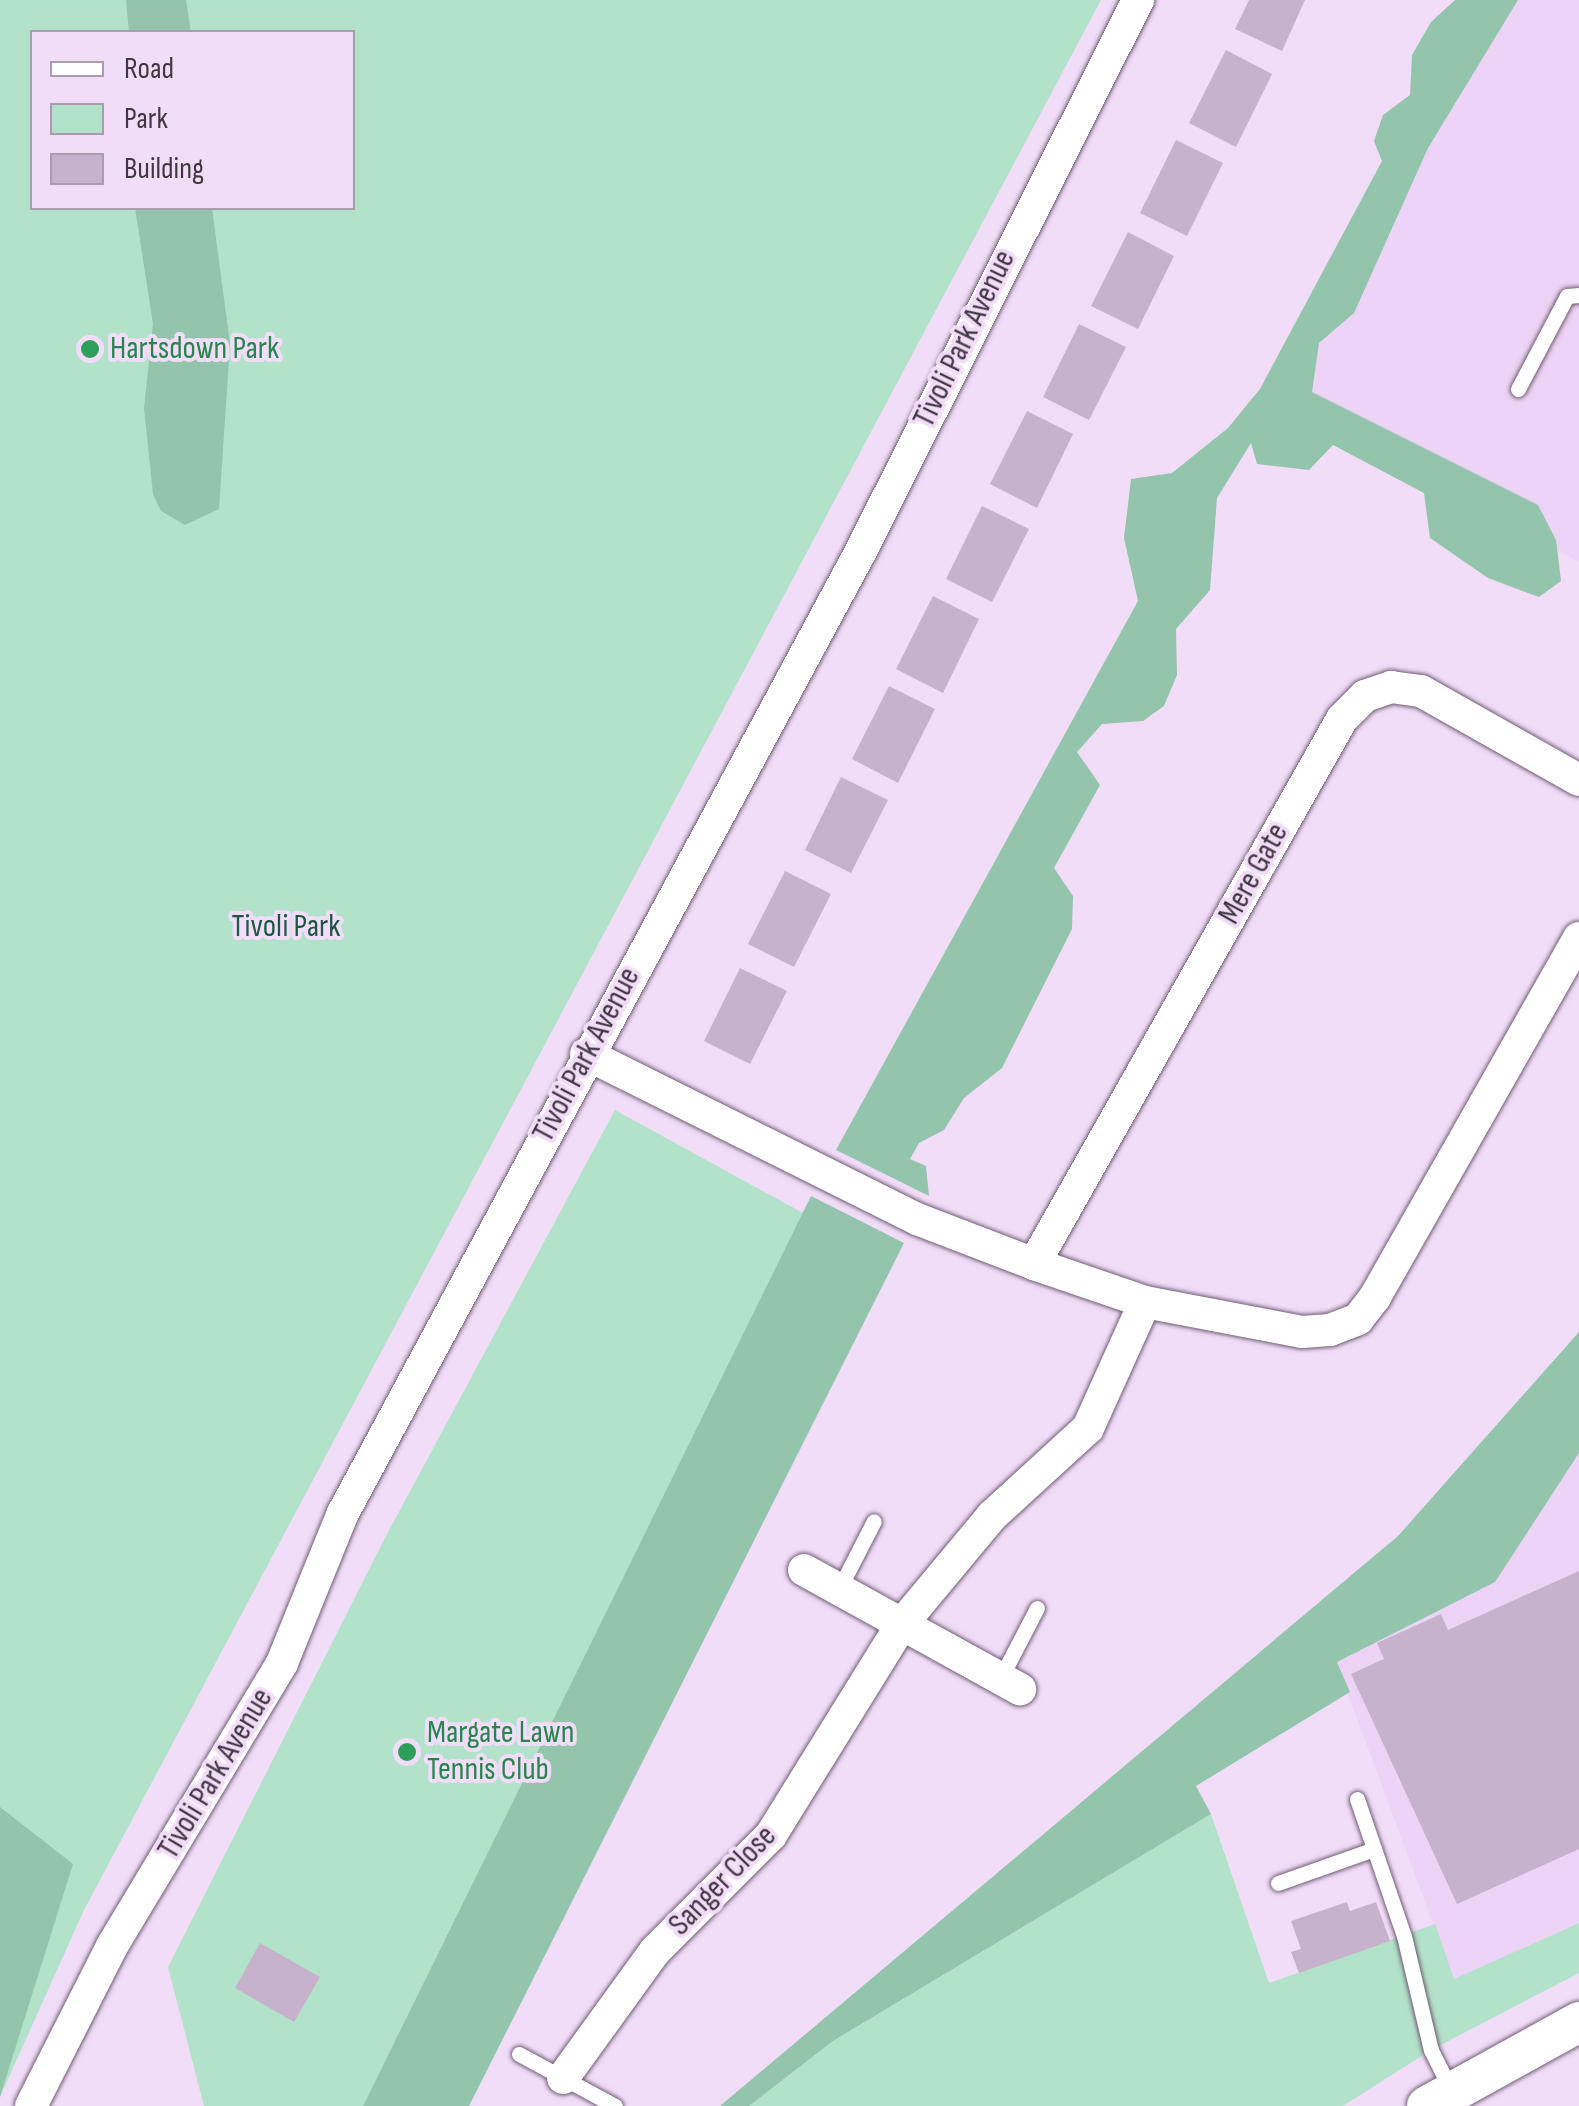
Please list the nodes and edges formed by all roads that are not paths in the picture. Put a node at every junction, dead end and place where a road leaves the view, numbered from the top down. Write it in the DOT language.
graph roads {
  1 [pos="1138,0"];
  2 [pos="1579,295"];
  3 [pos="1518,389"];
  4 [pos="1579,780"];
  5 [pos="1579,938"];
  6 [pos="586,1054"];
  7 [pos="1034,1264"];
  8 [pos="1146,1302"];
  9 [pos="874,1522"];
  10 [pos="804,1570"];
  11 [pos="839,1590"];
  12 [pos="1037,1608"];
  13 [pos="902,1624"];
  14 [pos="1010,1684"];
  15 [pos="1356,1798"];
  16 [pos="1374,1849"];
  17 [pos="1278,1884"];
  18 [pos="1579,2022"];
  19 [pos="519,2054"];
  20 [pos="563,2078"];
  21 [pos="1439,2099"];
  22 [pos="31,2106"];
  23 [pos="616,2106"];
  1 -- 6 [label="street, Tivoli Park Avenue"];
  2 -- 3 [label="lane"];
  4 -- 7 [label="street, Mere Gate"];
  5 -- 8 [label="street"];
  6 -- 7 [label="street"];
  6 -- 22 [label="street, Tivoli Park Avenue"];
  7 -- 8 [label="street"];
  8 -- 13 [label="street, Sanger Close"];
  9 -- 11 [label="lane"];
  10 -- 11 [label="street"];
  11 -- 13 [label="street"];
  12 -- 14 [label="lane"];
  13 -- 14 [label="street"];
  13 -- 20 [label="street, Sanger Close"];
  15 -- 16 [label="lane"];
  16 -- 17 [label="lane"];
  16 -- 21 [label="lane"];
  18 -- 21 [label="street"];
  19 -- 20 [label="lane"];
  20 -- 23 [label="lane"];
}
